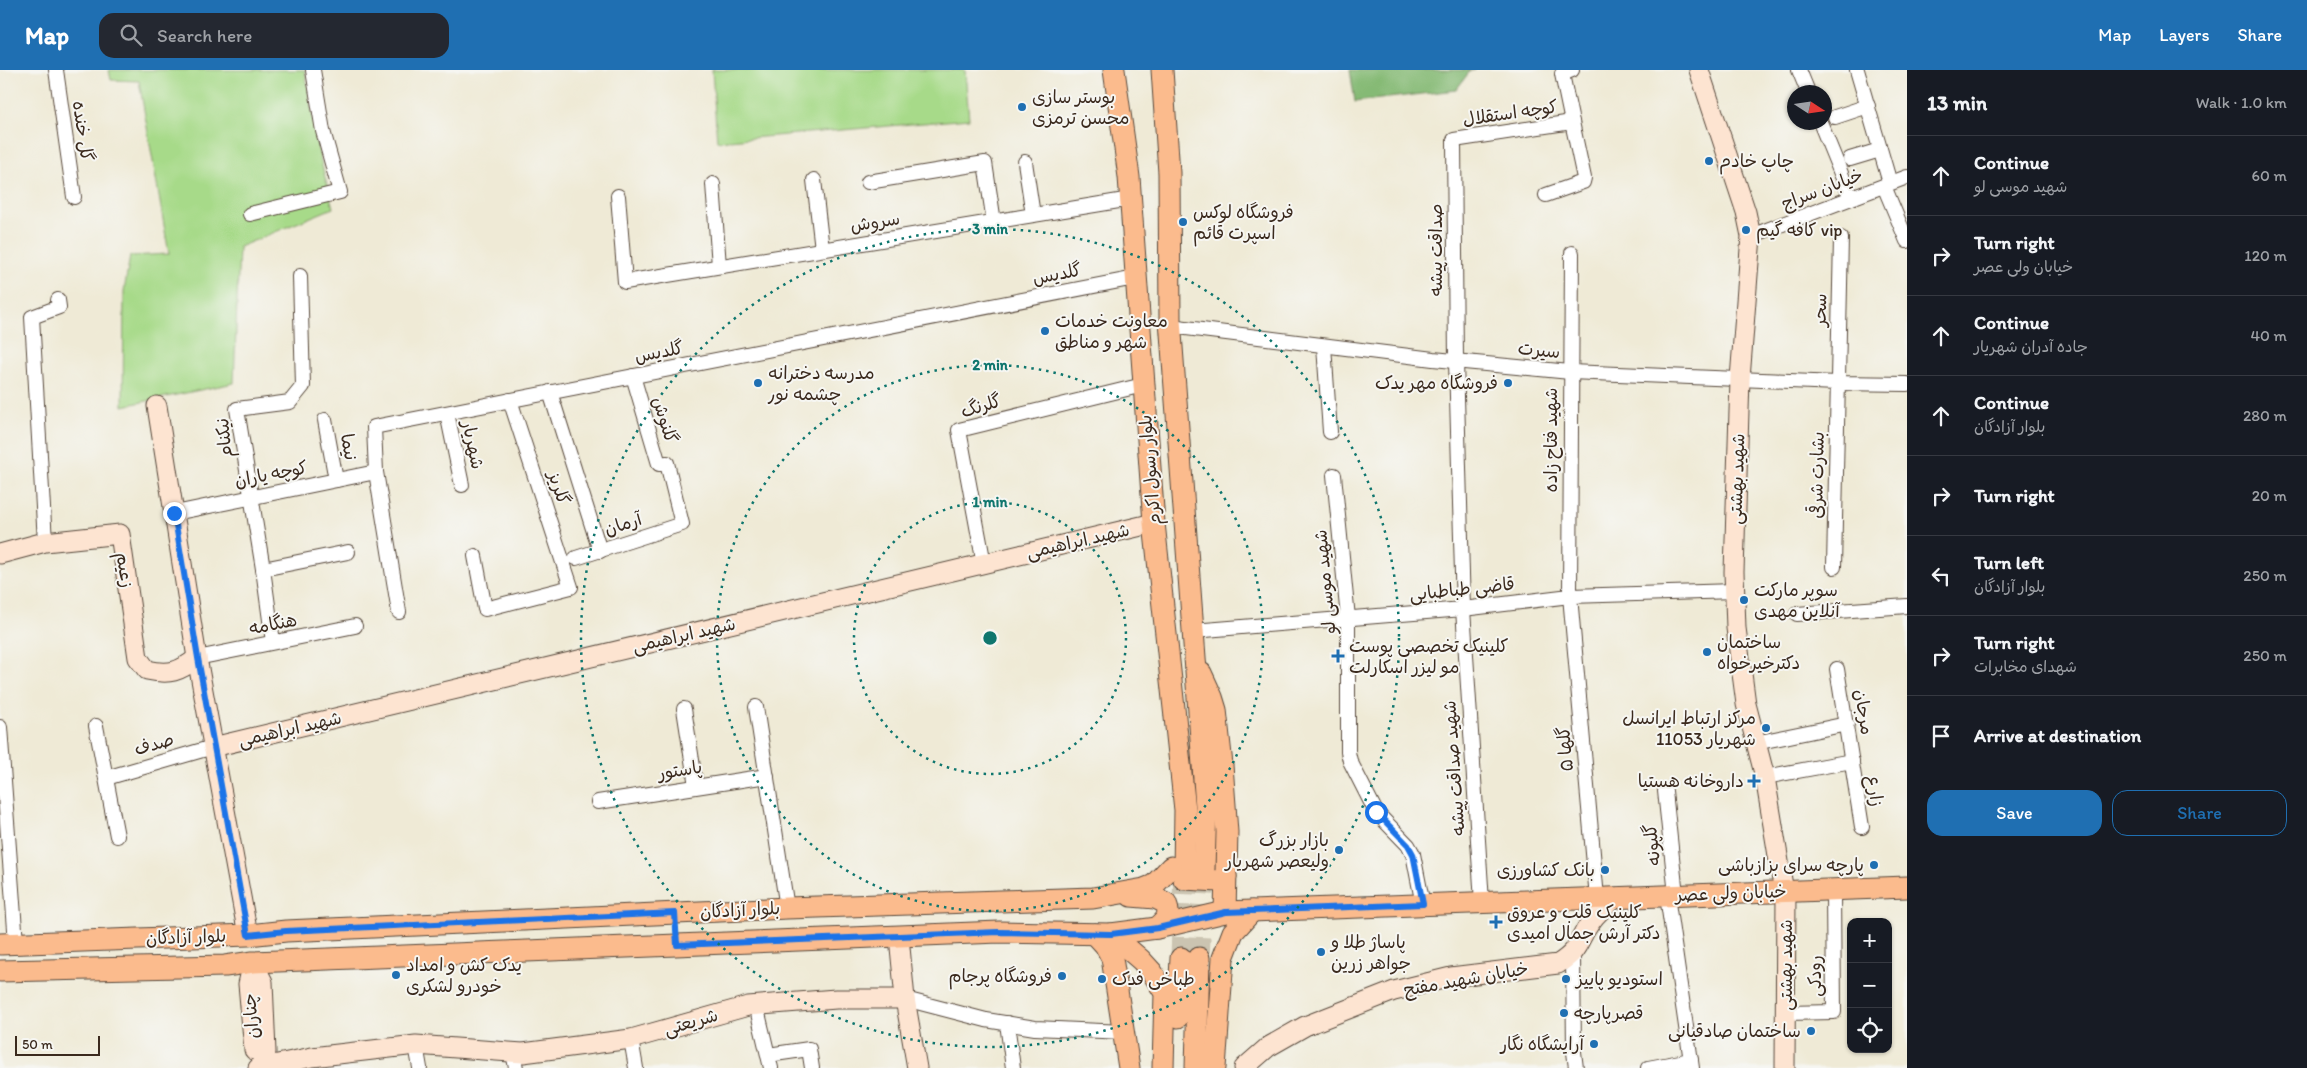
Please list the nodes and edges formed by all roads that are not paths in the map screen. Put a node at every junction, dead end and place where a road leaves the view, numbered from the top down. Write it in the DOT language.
graph roads {
  1 [pos="56,70"];
  2 [pos="313,70"];
  3 [pos="1114,70"];
  4 [pos="1129,70"];
  5 [pos="1154,70"];
  6 [pos="1162,70"];
  7 [pos="1572,70"];
  8 [pos="1699,70"];
  9 [pos="1799,70"];
  10 [pos="1857,70"];
  11 [pos="1805,85"];
  12 [pos="1868,106"];
  13 [pos="1835,117"];
  14 [pos="1572,122"];
  15 [pos="1823,130"];
  16 [pos="1454,140"];
  17 [pos="1880,150"];
  18 [pos="1850,159"];
  19 [pos="1025,162"];
  20 [pos="1169,173"];
  21 [pos="1129,177"];
  22 [pos="1907,177"];
  23 [pos="814,180"];
  24 [pos="868,182"];
  25 [pos="713,184"];
  26 [pos="1887,184"];
  27 [pos="1546,195"];
  28 [pos="618,196"];
  29 [pos="74,197"];
  30 [pos="1851,198"];
  31 [pos="1131,200"];
  32 [pos="250,214"];
  33 [pos="1033,215"];
  34 [pos="994,222"];
  35 [pos="1751,236"];
  36 [pos="1841,238"];
  37 [pos="1907,241"];
  38 [pos="822,250"];
  39 [pos="1572,253"];
  40 [pos="719,266"];
  41 [pos="300,276"];
  42 [pos="1135,278"];
  43 [pos="58,300"];
  44 [pos="1170,326"];
  45 [pos="1324,346"];
  46 [pos="1456,361"];
  47 [pos="1570,372"];
  48 [pos="633,376"];
  49 [pos="1740,379"];
  50 [pos="1837,383"];
  51 [pos="1907,384"];
  52 [pos="1143,385"];
  53 [pos="550,392"];
  54 [pos="510,400"];
  55 [pos="157,406"];
  56 [pos="447,413"];
  57 [pos="325,420"];
  58 [pos="1330,432"];
  59 [pos="376,472"];
  60 [pos="1334,475"];
  61 [pos="336,480"];
  62 [pos="462,485"];
  63 [pos="251,496"];
  64 [pos="174,513"];
  65 [pos="1154,523"];
  66 [pos="682,524"];
  67 [pos="45,542"];
  68 [pos="600,551"];
  69 [pos="348,552"];
  70 [pos="0,554"];
  71 [pos="475,556"];
  72 [pos="576,558"];
  73 [pos="984,564"];
  74 [pos="1834,567"];
  75 [pos="264,568"];
  76 [pos="1734,591"];
  77 [pos="1570,596"];
  78 [pos="1907,606"];
  79 [pos="1463,609"];
  80 [pos="399,612"];
  81 [pos="1797,614"];
  82 [pos="1348,618"];
  83 [pos="355,626"];
  84 [pos="1193,631"];
  85 [pos="273,642"];
  86 [pos="198,658"];
  87 [pos="1195,661"];
  88 [pos="1838,669"];
  89 [pos="756,707"];
  90 [pos="684,709"];
  91 [pos="1847,724"];
  92 [pos="96,726"];
  93 [pos="0,727"];
  94 [pos="1756,743"];
  95 [pos="214,747"];
  96 [pos="1852,761"];
  97 [pos="767,776"];
  98 [pos="1765,777"];
  99 [pos="106,778"];
  100 [pos="696,786"];
  101 [pos="1665,790"];
  102 [pos="598,802"];
  103 [pos="1862,828"];
  104 [pos="117,836"];
  105 [pos="1186,869"];
  106 [pos="1226,877"];
  107 [pos="1907,887"];
  108 [pos="1833,890"];
  109 [pos="1785,891"];
  110 [pos="1116,896"];
  111 [pos="1671,896"];
  112 [pos="1606,898"];
  113 [pos="1482,902"];
  114 [pos="1423,904"];
  115 [pos="787,908"];
  116 [pos="1252,911"];
  117 [pos="1226,912"];
  118 [pos="675,913"];
  119 [pos="1158,928"];
  120 [pos="1103,934"];
  121 [pos="248,935"];
  122 [pos="899,937"];
  123 [pos="8,944"];
  124 [pos="677,945"];
  125 [pos="1573,954"];
  126 [pos="1223,958"];
  127 [pos="253,962"];
  128 [pos="0,971"];
  129 [pos="1165,993"];
  130 [pos="906,999"];
  131 [pos="756,1005"];
  132 [pos="1786,1013"];
  133 [pos="1007,1023"];
  134 [pos="1124,1032"];
  135 [pos="631,1039"];
  136 [pos="416,1045"];
  137 [pos="514,1060"];
  138 [pos="769,1061"];
  139 [pos="313,1062"];
  140 [pos="1692,1064"];
  141 [pos="260,1068"];
  142 [pos="420,1068"];
  143 [pos="636,1068"];
  144 [pos="812,1068"];
  145 [pos="917,1068"];
  146 [pos="1013,1068"];
  147 [pos="1129,1068"];
  148 [pos="1163,1068"];
  149 [pos="1176,1068"];
  150 [pos="1196,1068"];
  151 [pos="1215,1068"];
  152 [pos="1244,1068"];
  153 [pos="1576,1068"];
  154 [pos="1648,1068"];
  155 [pos="1786,1068"];
  1 -- 29 [label="street, گل خنده"];
  2 -- 32 [label="street"];
  3 -- 21 [label="main road, بلوار رسول اکرم"];
  4 -- 21 [label="main road"];
  5 -- 20 [label="main road"];
  6 -- 20 [label="main road, بلوار رسول اکرم"];
  7 -- 14 [label="street, کوچه استقلال"];
  8 -- 35 [label="street, شهید بهشتی"];
  9 -- 11 [label="street"];
  10 -- 12 [label="street"];
  12 -- 13 [label="street"];
  12 -- 17 [label="street"];
  14 -- 16 [label="street, کوچه استقلال"];
  14 -- 27 [label="street"];
  15 -- 30 [label="street"];
  16 -- 46 [label="street, صداقت پیشه"];
  17 -- 18 [label="street"];
  17 -- 26 [label="street"];
  19 -- 33 [label="street"];
  20 -- 44 [label="main road, بلوار رسول اکرم"];
  21 -- 31 [label="main road, بلوار رسول اکرم"];
  22 -- 26 [label="street, خیابان سراج"];
  23 -- 38 [label="street"];
  24 -- 34 [label="street"];
  25 -- 40 [label="street"];
  26 -- 30 [label="street, خیابان سراج"];
  26 -- 37 [label="street"];
  28 -- 40 [label="street, سروش"];
  30 -- 35 [label="street, خیابان سراج"];
  31 -- 33 [label="street, سروش"];
  31 -- 42 [label="main road, بلوار رسول اکرم"];
  33 -- 34 [label="street, سروش"];
  34 -- 38 [label="street, سروش"];
  35 -- 49 [label="street, شهید بهشتی"];
  36 -- 50 [label="street, سحر"];
  38 -- 40 [label="street, سروش"];
  39 -- 47 [label="street, شهید فتاح زاده"];
  41 -- 63 [label="street, نیکنام"];
  42 -- 48 [label="street, گلدیس"];
  42 -- 52 [label="main road, بلوار رسول اکرم"];
  43 -- 67 [label="street"];
  44 -- 45 [label="street, سیرت"];
  44 -- 84 [label="main road, بلوار رسول اکرم"];
  45 -- 46 [label="street, سیرت"];
  45 -- 58 [label="street"];
  46 -- 47 [label="street, سیرت"];
  46 -- 79 [label="street, شهید صداقت پیشه"];
  47 -- 49 [label="street, سیرت"];
  47 -- 77 [label="street, شهید فتاح زاده"];
  48 -- 53 [label="street, گلدیس"];
  48 -- 66 [label="street, گلنوش"];
  49 -- 50 [label="street, سیرت"];
  49 -- 76 [label="street, شهید بهشتی"];
  50 -- 51 [label="street, سیرت"];
  50 -- 74 [label="street, بشارت شرقی"];
  52 -- 65 [label="main road, بلوار رسول اکرم"];
  52 -- 73 [label="street, گلرنگ"];
  53 -- 54 [label="street, گلدیس"];
  53 -- 68 [label="street"];
  54 -- 56 [label="street, گلدیس"];
  54 -- 71 [label="street, گلریز"];
  55 -- 64 [label="street"];
  56 -- 59 [label="street, گلدیس"];
  56 -- 62 [label="street, شهریار"];
  57 -- 61 [label="street, نیما"];
  59 -- 61 [label="street, کوچه یاران"];
  59 -- 80 [label="street, گلدیس"];
  60 -- 82 [label="street, شهید موسی لو"];
  61 -- 63 [label="street, کوچه یاران"];
  63 -- 64 [label="street, کوچه یاران"];
  63 -- 75 [label="street, نیکنام"];
  64 -- 86 [label="street"];
  65 -- 73 [label="street, شهید ابراهیمی"];
  65 -- 105 [label="main road, بلوار رسول اکرم"];
  66 -- 68 [label="street, آرمان"];
  67 -- 70 [label="street, زعیم"];
  67 -- 86 [label="street, زعیم"];
  68 -- 72 [label="street, آرمان"];
  69 -- 75 [label="street"];
  73 -- 95 [label="street, شهید ابراهیمی"];
  75 -- 85 [label="street, نیکنام"];
  76 -- 77 [label="street, قاضی طباطبایی"];
  76 -- 94 [label="street, شهید بهشتی"];
  77 -- 79 [label="street, قاضی طباطبایی"];
  77 -- 112 [label="street, گلها ۵"];
  78 -- 81 [label="street"];
  79 -- 82 [label="street, قاضی طباطبایی"];
  79 -- 113 [label="street, شهید صداقت پیشه"];
  82 -- 84 [label="street, قاضی طباطبایی"];
  82 -- 114 [label="street, شهید موسی لو"];
  83 -- 85 [label="street, هنگامه"];
  84 -- 87 [label="main road, بلوار رسول اکرم"];
  85 -- 86 [label="street, هنگامه"];
  86 -- 95 [label="street"];
  87 -- 105 [label="main road, بلوار رسول اکرم"];
  87 -- 106 [label="main road"];
  88 -- 91 [label="street, مرجان"];
  89 -- 97 [label="street"];
  90 -- 100 [label="street"];
  91 -- 94 [label="street"];
  91 -- 96 [label="street, مرجان"];
  92 -- 99 [label="street"];
  93 -- 123 [label="street"];
  94 -- 98 [label="street, شهید بهشتی"];
  95 -- 99 [label="street, صدف"];
  95 -- 121 [label="street"];
  96 -- 98 [label="street"];
  96 -- 103 [label="street, زارع"];
  97 -- 100 [label="street, پاستور"];
  97 -- 115 [label="street"];
  98 -- 109 [label="street, شهید بهشتی"];
  99 -- 104 [label="street"];
  100 -- 102 [label="street, پاستور"];
  101 -- 111 [label="street, گلپونه"];
  105 -- 106 [label="main road"];
  105 -- 110 [label="main road, بلوار آزادگان"];
  106 -- 117 [label="main road"];
  107 -- 108 [label="main road, خیابان ولی عصر"];
  108 -- 109 [label="main road, خیابان ولی عصر"];
  108 -- 132 [label="street, رودکی"];
  109 -- 111 [label="main road, خیابان ولی عصر"];
  109 -- 132 [label="street, شهید بهشتی"];
  110 -- 115 [label="main road, بلوار آزادگان"];
  110 -- 119 [label="main road"];
  111 -- 112 [label="main road, خیابان ولی عصر"];
  111 -- 140 [label="street, گلپونه"];
  112 -- 113 [label="main road, خیابان ولی عصر"];
  112 -- 125 [label="street"];
  113 -- 114 [label="main road, خیابان ولی عصر"];
  114 -- 116 [label="main road, خیابان ولی عصر"];
  115 -- 118 [label="main road, بلوار آزادگان"];
  116 -- 117 [label="main road, خیابان ولی عصر"];
  116 -- 126 [label="main road"];
  117 -- 119 [label="main road, خیابان ولی عصر"];
  118 -- 121 [label="main road, بلوار آزادگان"];
  118 -- 124 [label="main road"];
  119 -- 120 [label="main road, بلوار آزادگان"];
  120 -- 122 [label="main road, بلوار آزادگان"];
  120 -- 129 [label="main road"];
  120 -- 134 [label="main road"];
  121 -- 123 [label="main road, بلوار آزادگان"];
  122 -- 124 [label="main road, بلوار آزادگان"];
  122 -- 130 [label="street"];
  124 -- 127 [label="main road, بلوار آزادگان"];
  125 -- 152 [label="street, خیابان شهید مفتح"];
  125 -- 153 [label="street"];
  126 -- 129 [label="main road"];
  126 -- 151 [label="main road"];
  127 -- 128 [label="main road, بلوار آزادگان"];
  127 -- 141 [label="street, چناران"];
  129 -- 148 [label="main road"];
  130 -- 131 [label="street, شریعتی"];
  130 -- 133 [label="street, شریعتی"];
  130 -- 145 [label="street"];
  131 -- 135 [label="street, شریعتی"];
  131 -- 138 [label="street"];
  132 -- 155 [label="street, شهید بهشتی"];
  133 -- 134 [label="street, شریعتی"];
  133 -- 146 [label="street"];
  134 -- 147 [label="main road"];
  135 -- 137 [label="street, شریعتی"];
  135 -- 143 [label="street"];
  136 -- 137 [label="street, شریعتی"];
  136 -- 139 [label="street, شریعتی"];
  136 -- 142 [label="street"];
  138 -- 144 [label="street"];
  139 -- 141 [label="street, شریعتی"];
  140 -- 154 [label="street"];
  149 -- 150 [label="main road"];
}
